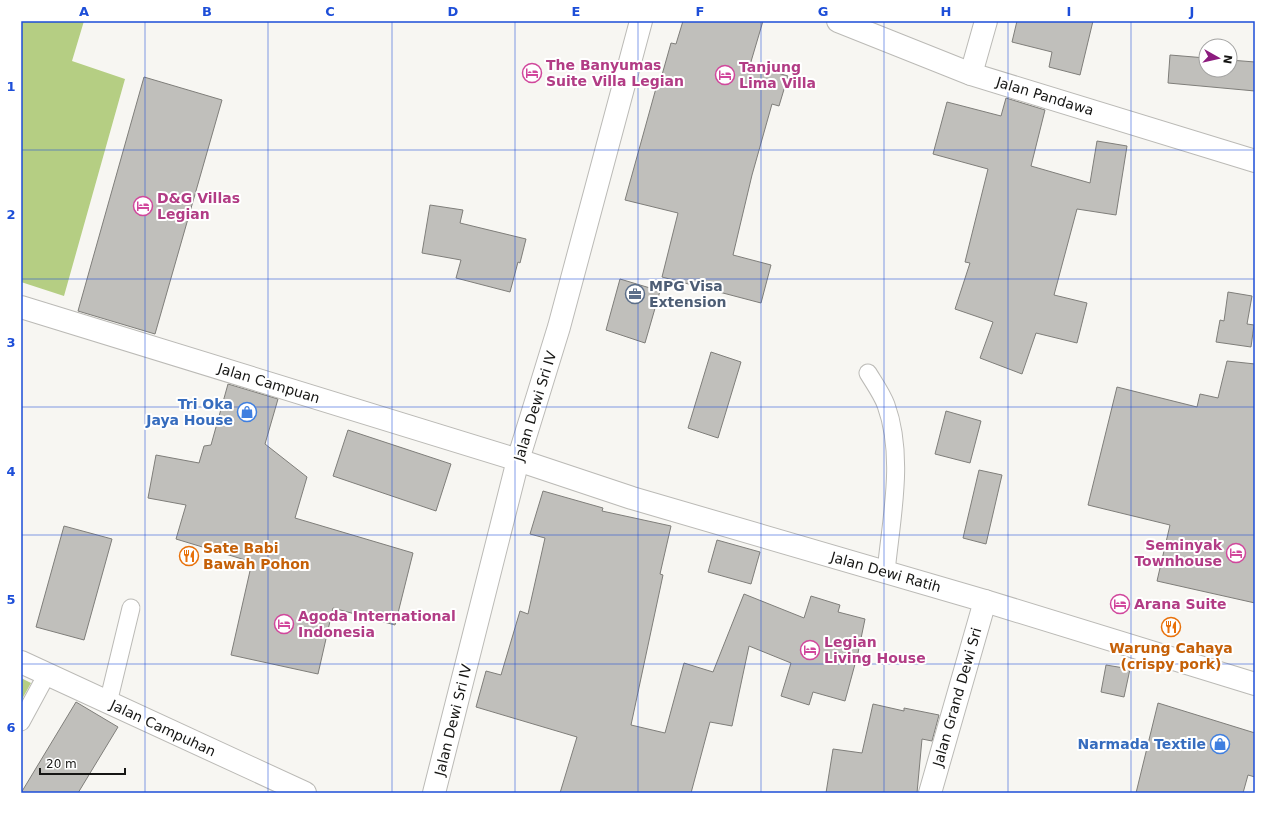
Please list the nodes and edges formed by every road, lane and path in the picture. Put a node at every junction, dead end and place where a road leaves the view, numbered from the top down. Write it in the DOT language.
graph roads {
  1 [pos="640,21"];
  2 [pos="838,21"];
  3 [pos="986,21"];
  4 [pos="971,74"];
  5 [pos="1255,161"];
  6 [pos="21,307"];
  7 [pos="868,373"];
  8 [pos="518,460"];
  9 [pos="886,572"];
  10 [pos="985,601"];
  11 [pos="131,608"];
  12 [pos="21,662"];
  13 [pos="47,674"];
  14 [pos="1255,684"];
  15 [pos="108,703"];
  16 [pos="21,722"];
  17 [pos="305,793"];
  18 [pos="434,793"];
  19 [pos="930,793"];
  1 -- 8 [label="street, Jalan Dewi Sri IV"];
  2 -- 4 [label="street, Jalan Pandawa"];
  3 -- 4 [label="street"];
  4 -- 5 [label="street, Jalan Pandawa"];
  6 -- 8 [label="street, Jalan Campuan"];
  7 -- 9 [label="lane"];
  8 -- 9 [label="street, Jalan Dewi Ratih"];
  8 -- 18 [label="street, Jalan Dewi Sri IV"];
  9 -- 10 [label="street, Jalan Dewi Ratih"];
  10 -- 14 [label="street, Jalan Dewi Ratih"];
  10 -- 19 [label="street, Jalan Grand Dewi Sri"];
  11 -- 15 [label="lane"];
  12 -- 13 [label="street, Jalan Campuhan"];
  13 -- 15 [label="street, Jalan Campuhan"];
  13 -- 16 [label="lane"];
  15 -- 17 [label="street, Jalan Campuhan"];
}
